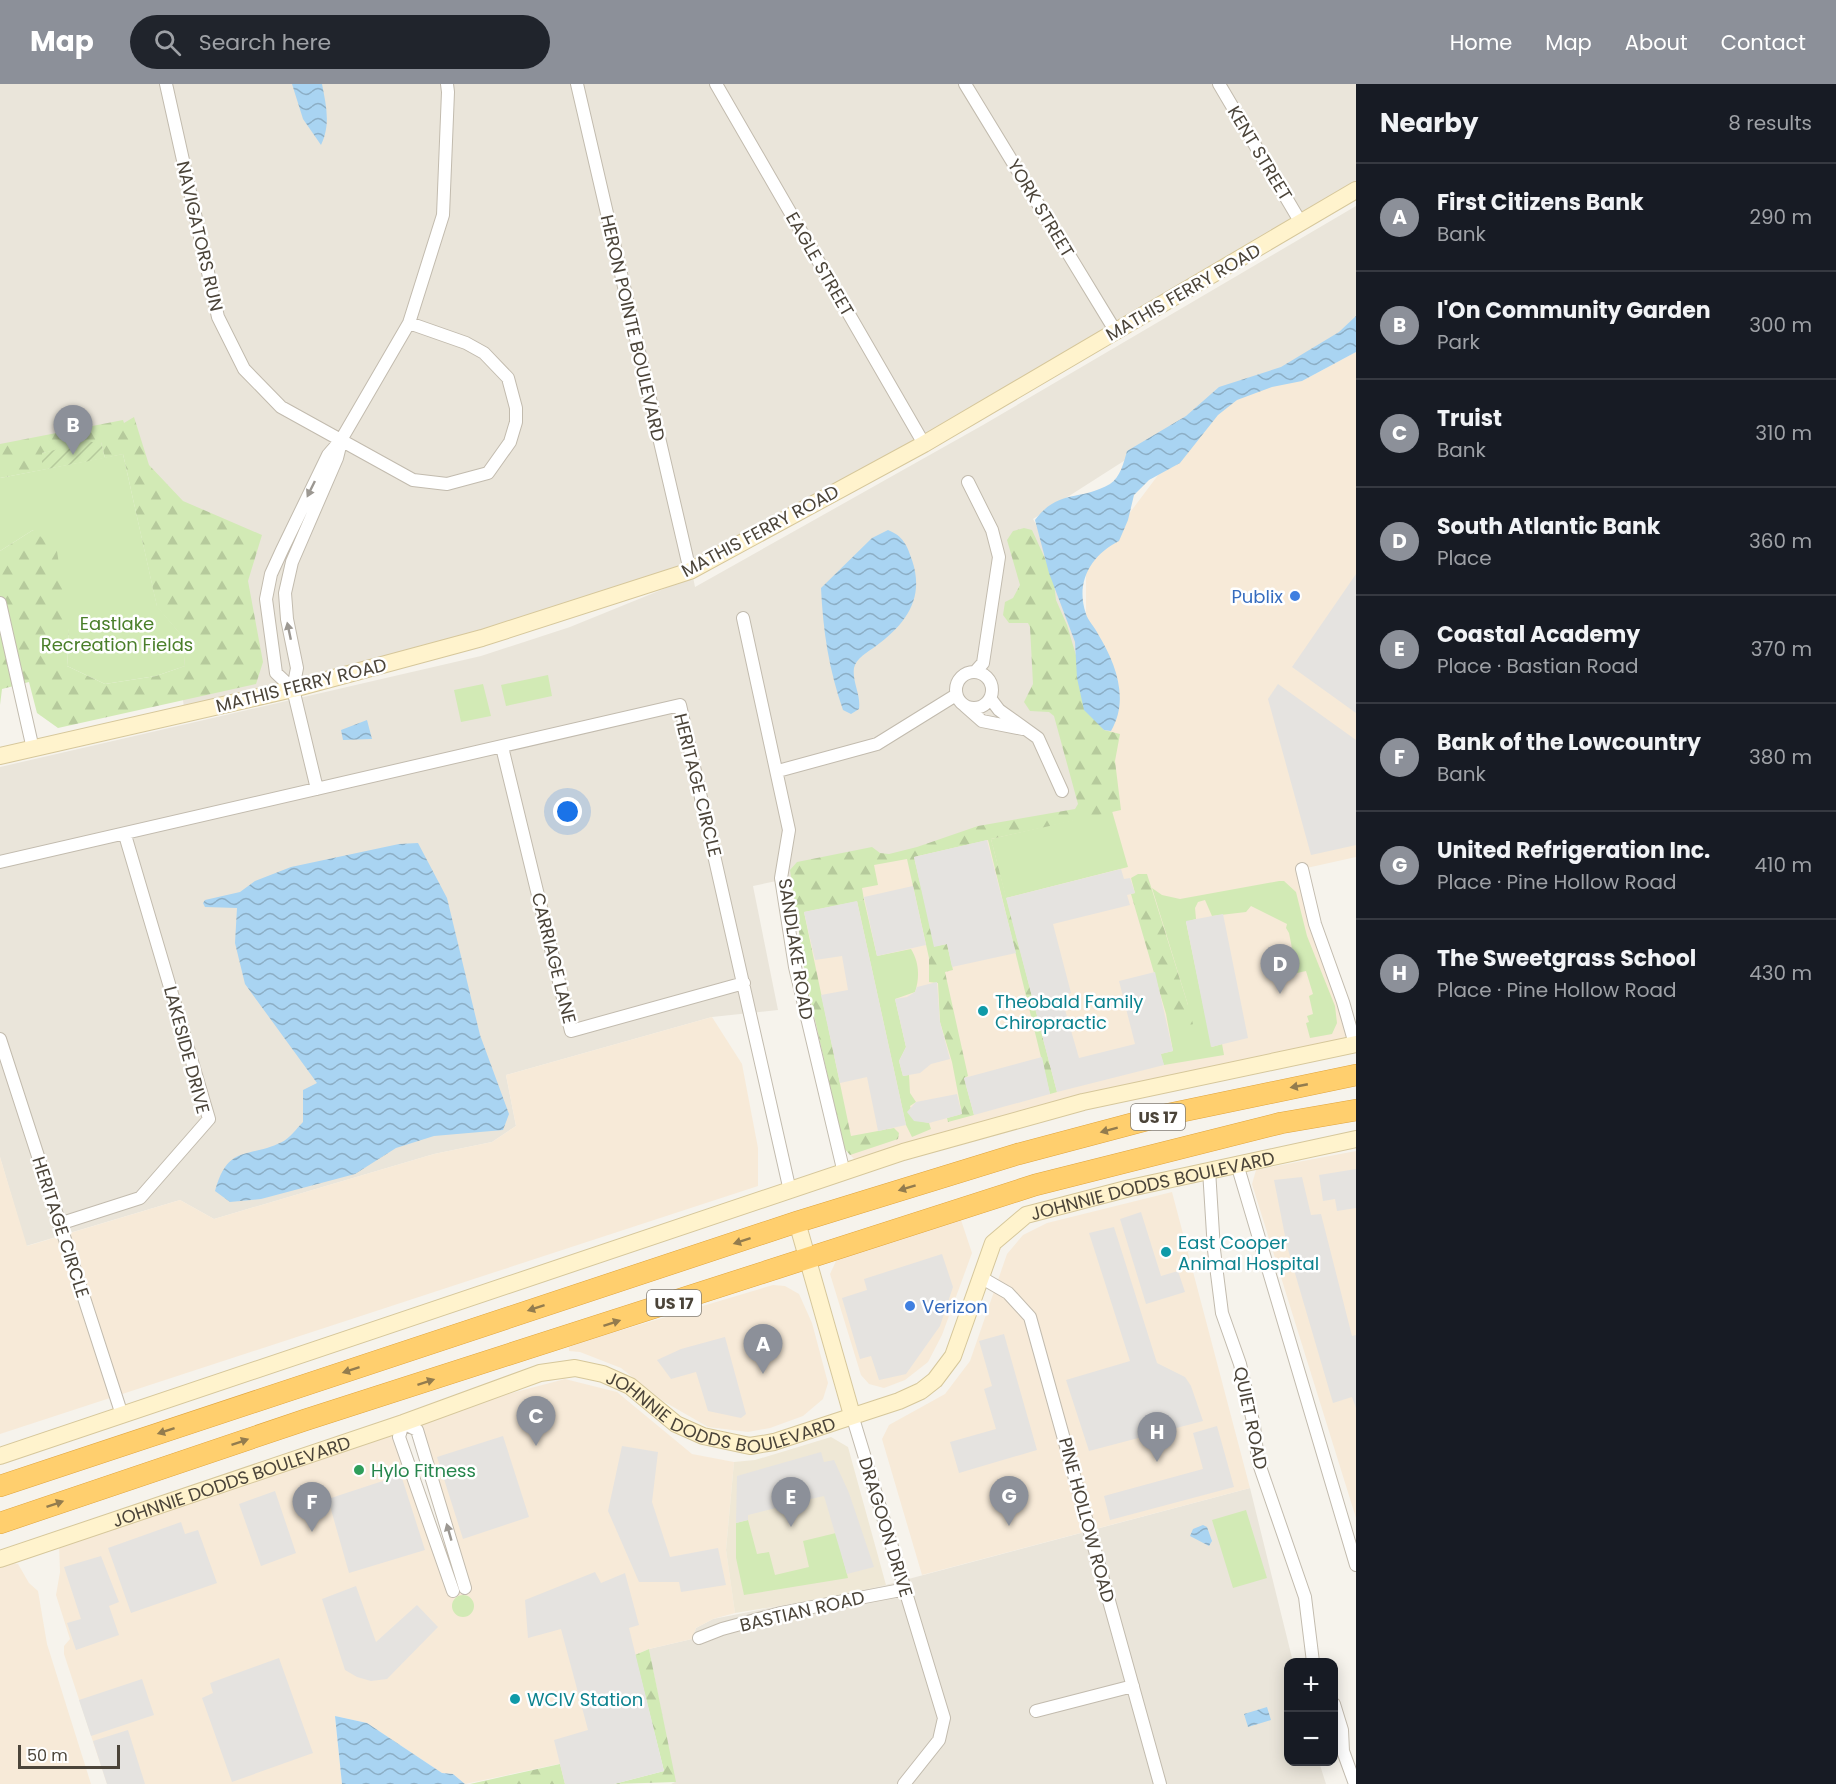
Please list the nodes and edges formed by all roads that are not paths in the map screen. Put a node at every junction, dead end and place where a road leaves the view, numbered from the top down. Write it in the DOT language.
graph roads {
  1 [pos="166,84"];
  2 [pos="447,84"];
  3 [pos="577,84"];
  4 [pos="716,84"];
  5 [pos="965,84"];
  6 [pos="1219,84"];
  7 [pos="1356,190"];
  8 [pos="1301,223"];
  9 [pos="409,323"];
  10 [pos="1116,332"];
  11 [pos="341,440"];
  12 [pos="924,444"];
  13 [pos="968,482"];
  14 [pos="690,571"];
  15 [pos="0,603"];
  16 [pos="743,618"];
  17 [pos="975,672"];
  18 [pos="293,688"];
  19 [pos="956,695"];
  20 [pos="990,698"];
  21 [pos="965,706"];
  22 [pos="1029,730"];
  23 [pos="502,747"];
  24 [pos="33,749"];
  25 [pos="0,756"];
  26 [pos="778,771"];
  27 [pos="317,789"];
  28 [pos="1062,791"];
  29 [pos="125,835"];
  30 [pos="0,862"];
  31 [pos="1302,869"];
  32 [pos="744,983"];
  33 [pos="0,1039"];
  34 [pos="1355,1044"];
  35 [pos="1356,1075"];
  36 [pos="1356,1110"];
  37 [pos="1356,1139"];
  38 [pos="1237,1164"];
  39 [pos="1209,1170"];
  40 [pos="844,1173"];
  41 [pos="790,1191"];
  42 [pos="797,1222"];
  43 [pos="59,1224"];
  44 [pos="807,1260"];
  45 [pos="982,1278"];
  46 [pos="122,1415"];
  47 [pos="852,1415"];
  48 [pos="403,1424"];
  49 [pos="0,1456"];
  50 [pos="433,1478"];
  51 [pos="416,1483"];
  52 [pos="0,1486"];
  53 [pos="0,1523"];
  54 [pos="0,1559"];
  55 [pos="1356,1565"];
  56 [pos="906,1589"];
  57 [pos="699,1638"];
  58 [pos="1313,1658"];
  59 [pos="1133,1686"];
  60 [pos="1036,1711"];
  61 [pos="1336,1712"];
  62 [pos="904,1784"];
  63 [pos="1160,1784"];
  64 [pos="1355,1784"];
  1 -- 11 [label="street, NAVIGATORS RUN"];
  2 -- 9 [label="street"];
  3 -- 14 [label="street, HERON POINTE BOULEVARD"];
  4 -- 12 [label="street, EAGLE STREET"];
  5 -- 10 [label="street, YORK STREET"];
  6 -- 8 [label="street, KENT STREET"];
  7 -- 8 [label="street, MATHIS FERRY ROAD"];
  8 -- 10 [label="street, MATHIS FERRY ROAD"];
  9 -- 11 [label="street"];
  9 -- 11 [label="street"];
  10 -- 12 [label="street, MATHIS FERRY ROAD"];
  18 -- 11 [label="street, one-way"];
  11 -- 18 [label="street, one-way"];
  12 -- 14 [label="street, MATHIS FERRY ROAD"];
  13 -- 17 [label="street"];
  14 -- 18 [label="street, MATHIS FERRY ROAD"];
  15 -- 24 [label="street"];
  16 -- 26 [label="street, SANDLAKE ROAD"];
  17 -- 19 [label="street"];
  17 -- 20 [label="street"];
  18 -- 24 [label="street, MATHIS FERRY ROAD"];
  18 -- 27 [label="street"];
  19 -- 21 [label="street"];
  19 -- 26 [label="street"];
  20 -- 21 [label="street"];
  20 -- 22 [label="street"];
  21 -- 22 [label="street"];
  22 -- 28 [label="street"];
  23 -- 27 [label="street, HERITAGE CIRCLE"];
  23 -- 32 [label="street, HERITAGE CIRCLE"];
  23 -- 32 [label="street, CARRIAGE LANE"];
  24 -- 25 [label="street, MATHIS FERRY ROAD"];
  26 -- 40 [label="street, SANDLAKE ROAD"];
  27 -- 29 [label="street, HERITAGE CIRCLE"];
  29 -- 30 [label="street, HERITAGE CIRCLE"];
  29 -- 43 [label="street, LAKESIDE DRIVE"];
  31 -- 34 [label="street"];
  32 -- 41 [label="street, HERITAGE CIRCLE"];
  33 -- 43 [label="street, HERITAGE CIRCLE"];
  34 -- 40 [label="street"];
  35 -- 42 [label="highway, US 17, one-way"];
  36 -- 44 [label="highway, JOHNNIE DODDS BOULEVARD / US 17"];
  37 -- 38 [label="street, JOHNNIE DODDS BOULEVARD"];
  38 -- 39 [label="street, JOHNNIE DODDS BOULEVARD"];
  38 -- 55 [label="street"];
  39 -- 45 [label="street, JOHNNIE DODDS BOULEVARD"];
  39 -- 58 [label="street, QUIET ROAD"];
  40 -- 41 [label="street"];
  41 -- 46 [label="street"];
  42 -- 44 [label="street"];
  42 -- 52 [label="highway, US 17, one-way"];
  43 -- 46 [label="street, HERITAGE CIRCLE"];
  44 -- 47 [label="street, DRAGOON DRIVE"];
  53 -- 44 [label="highway, JOHNNIE DODDS BOULEVARD / US 17, one-way"];
  45 -- 47 [label="street, JOHNNIE DODDS BOULEVARD"];
  45 -- 59 [label="street, PINE HOLLOW ROAD"];
  46 -- 49 [label="street"];
  47 -- 48 [label="street, JOHNNIE DODDS BOULEVARD"];
  47 -- 56 [label="street, DRAGOON DRIVE"];
  48 -- 50 [label="street"];
  48 -- 51 [label="street"];
  48 -- 54 [label="street, JOHNNIE DODDS BOULEVARD"];
  50 -- 51 [label="street"];
  51 -- 50 [label="street, one-way"];
  56 -- 57 [label="street, BASTIAN ROAD"];
  56 -- 62 [label="street, DRAGOON DRIVE"];
  59 -- 60 [label="street"];
  59 -- 63 [label="street, PINE HOLLOW ROAD"];
  61 -- 64 [label="street"];
}
